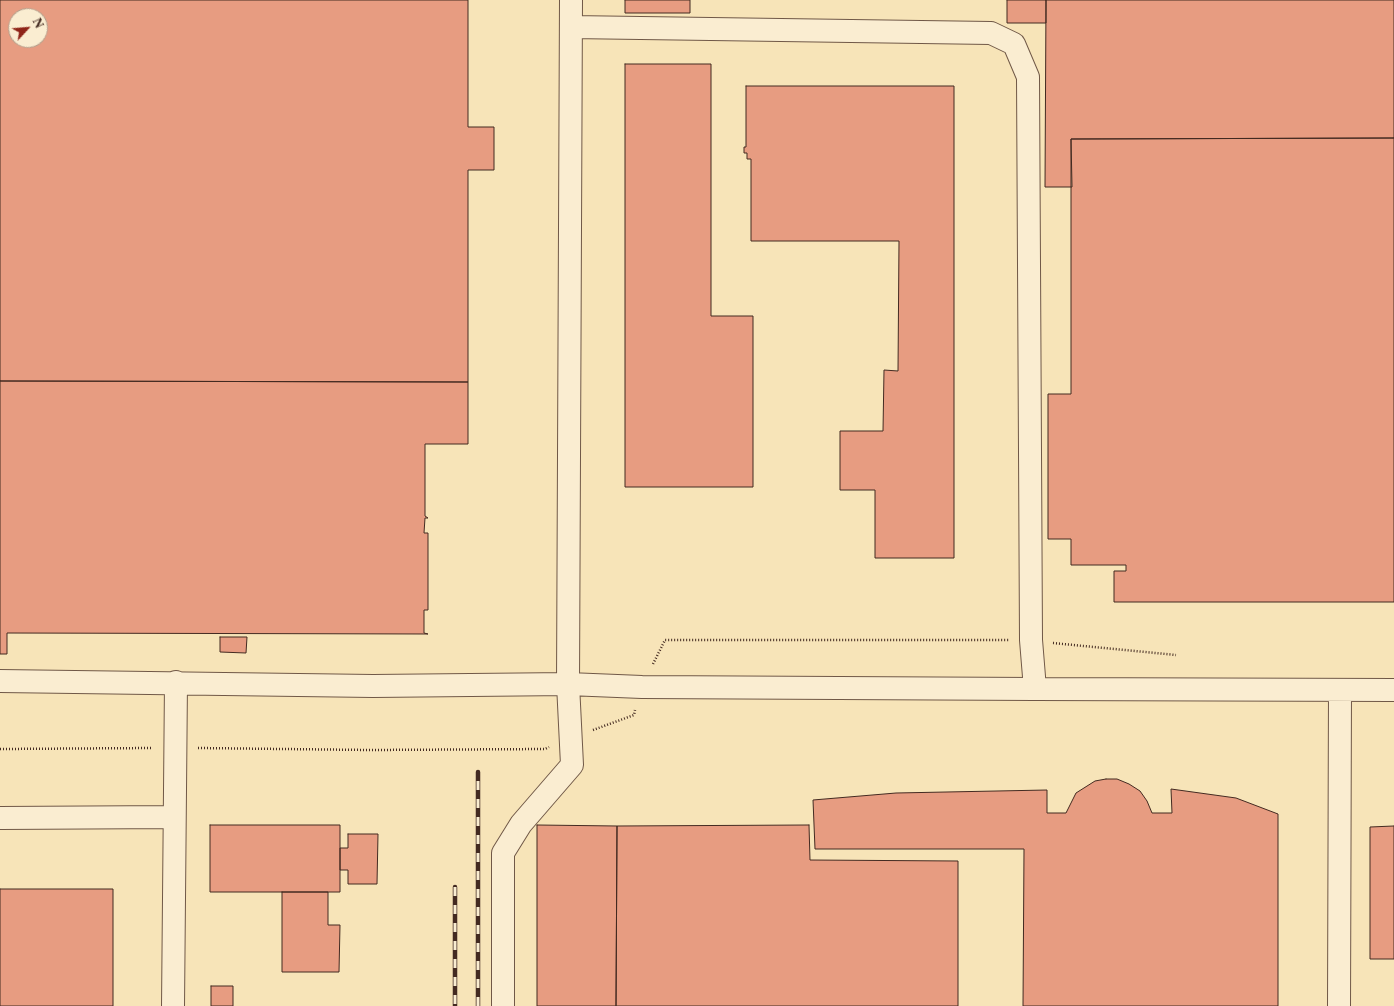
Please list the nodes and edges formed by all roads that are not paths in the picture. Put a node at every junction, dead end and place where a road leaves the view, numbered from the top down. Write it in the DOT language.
graph roads {
  1 [pos="571,0"];
  2 [pos="571,27"];
  3 [pos="0,681"];
  4 [pos="176,682"];
  5 [pos="568,684"];
  6 [pos="1035,689"];
  7 [pos="1340,690"];
  8 [pos="1394,690"];
  9 [pos="174,817"];
  10 [pos="0,818"];
  11 [pos="173,1006"];
  12 [pos="503,1006"];
  13 [pos="1339,1006"];
  1 -- 2 [label="lane"];
  2 -- 5 [label="lane"];
  2 -- 6 [label="lane"];
  3 -- 4 [label="lane"];
  4 -- 5 [label="lane"];
  4 -- 9 [label="lane"];
  5 -- 6 [label="lane"];
  5 -- 12 [label="lane"];
  6 -- 7 [label="lane"];
  7 -- 8 [label="lane"];
  7 -- 13 [label="lane"];
  9 -- 10 [label="lane"];
  9 -- 11 [label="lane"];
}
